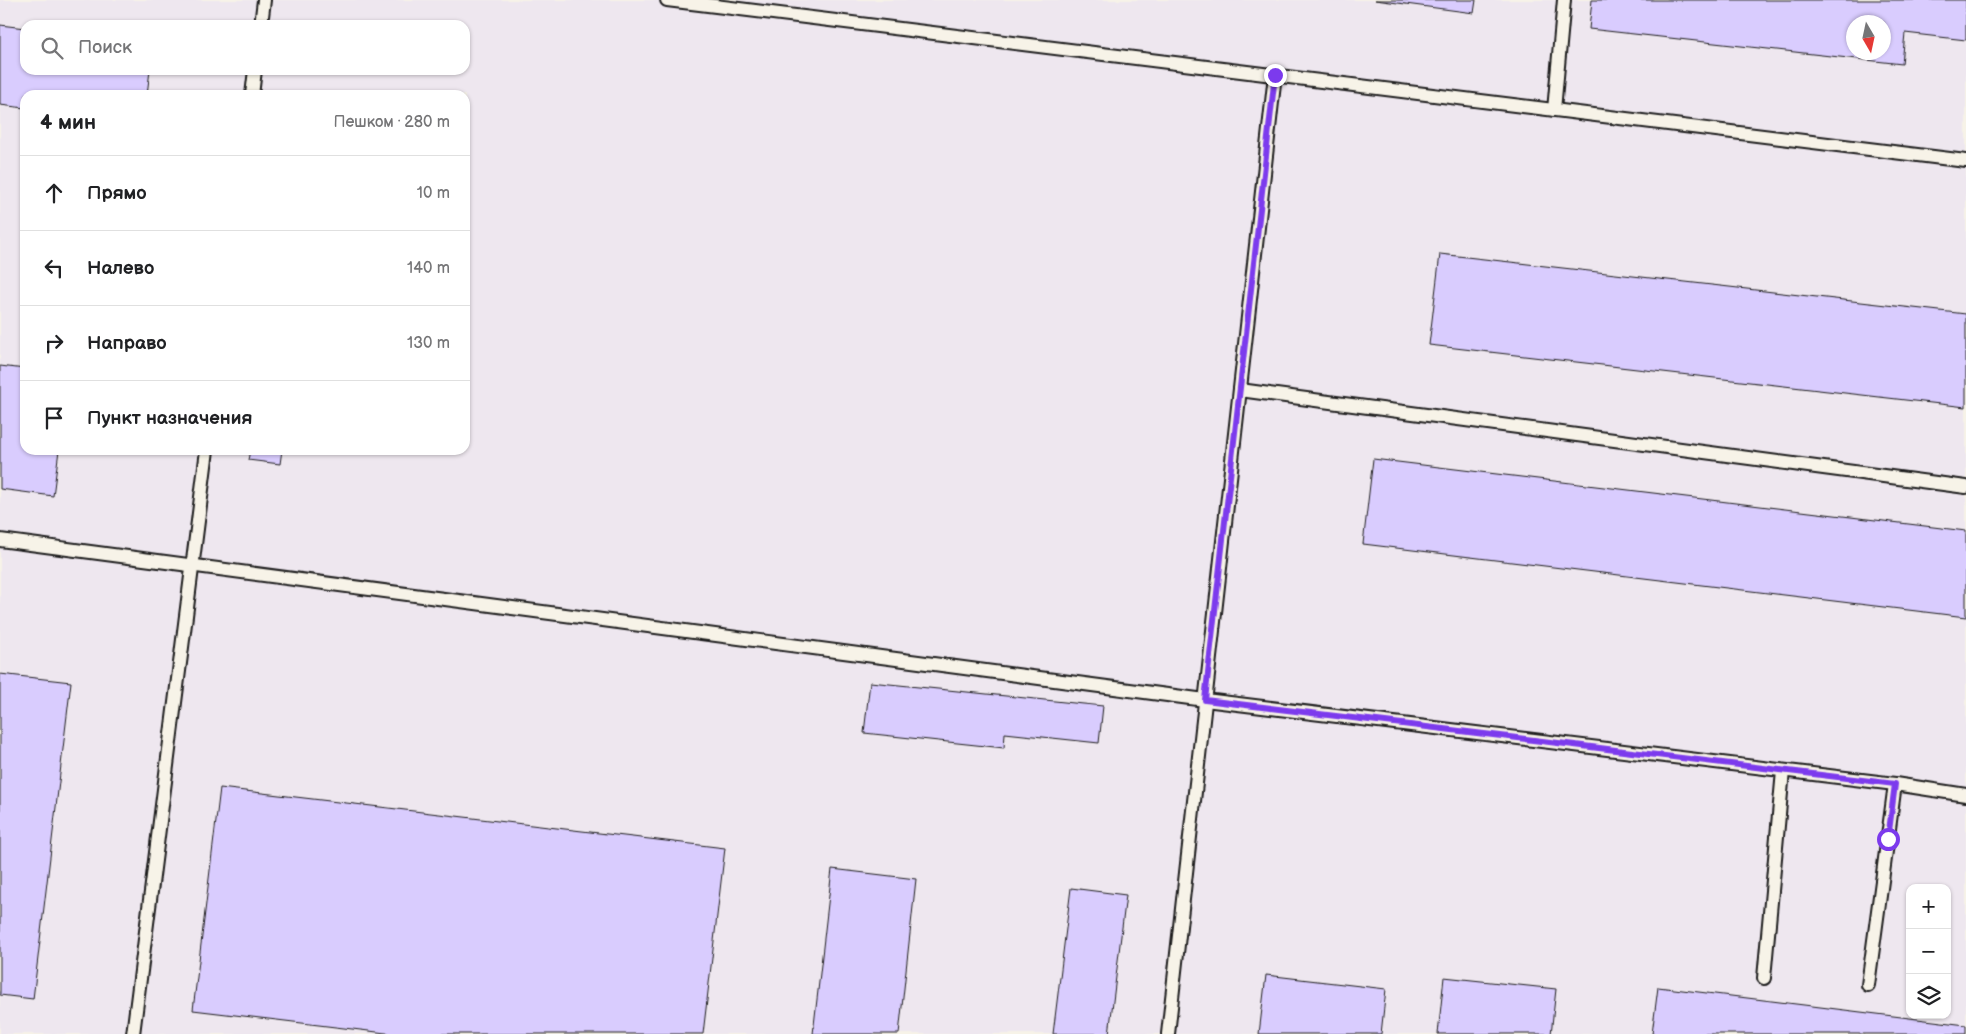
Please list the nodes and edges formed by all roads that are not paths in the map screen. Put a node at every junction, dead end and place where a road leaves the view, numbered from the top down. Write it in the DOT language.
graph roads {
  1 [pos="264,0"];
  2 [pos="667,0"];
  3 [pos="1564,0"];
  4 [pos="262,20"];
  5 [pos="254,75"];
  6 [pos="1275,75"];
  7 [pos="253,90"];
  8 [pos="1554,110"];
  9 [pos="1966,161"];
  10 [pos="1240,390"];
  11 [pos="206,455"];
  12 [pos="1966,487"];
  13 [pos="0,540"];
  14 [pos="192,566"];
  15 [pos="1205,700"];
  16 [pos="1782,771"];
  17 [pos="1895,784"];
  18 [pos="1966,795"];
  19 [pos="1764,978"];
  20 [pos="1868,985"];
  21 [pos="133,1034"];
  22 [pos="1168,1034"];
  1 -- 4 [label="lane"];
  2 -- 6 [label="lane"];
  3 -- 8 [label="lane"];
  5 -- 7 [label="lane"];
  6 -- 8 [label="lane"];
  6 -- 10 [label="lane"];
  8 -- 9 [label="lane"];
  10 -- 12 [label="lane"];
  10 -- 15 [label="lane"];
  11 -- 14 [label="lane"];
  13 -- 14 [label="lane"];
  14 -- 15 [label="lane"];
  14 -- 21 [label="lane"];
  15 -- 16 [label="lane"];
  15 -- 22 [label="lane"];
  16 -- 17 [label="lane"];
  16 -- 19 [label="lane"];
  17 -- 18 [label="lane"];
  17 -- 20 [label="lane"];
}
